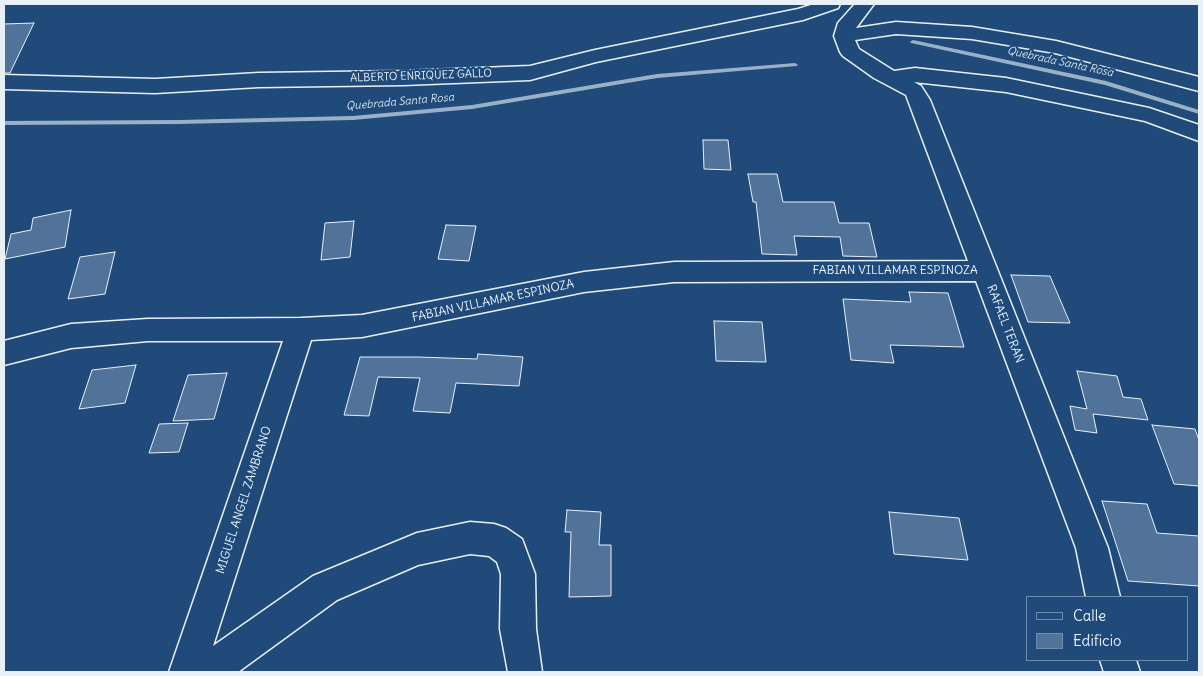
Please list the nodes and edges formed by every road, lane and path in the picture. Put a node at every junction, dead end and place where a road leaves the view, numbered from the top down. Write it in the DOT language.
graph roads {
  1 [pos="831,4"];
  2 [pos="864,4"];
  3 [pos="844,36"];
  4 [pos="892,78"];
  5 [pos="4,82"];
  6 [pos="1199,84"];
  7 [pos="1199,133"];
  8 [pos="984,271"];
  9 [pos="301,329"];
  10 [pos="4,353"];
  11 [pos="1103,596"];
  12 [pos="525,670"];
  13 [pos="187,672"];
  14 [pos="210,672"];
  1 -- 5 [label="street, ALBERTO ENRIQUEZ GALLO"];
  2 -- 3 [label="street"];
  3 -- 4 [label="street, RAFAEL TERAN"];
  3 -- 6 [label="street"];
  4 -- 7 [label="street"];
  4 -- 8 [label="street, RAFAEL TERAN"];
  8 -- 9 [label="street, FABIAN VILLAMAR ESPINOZA"];
  8 -- 11 [label="street, RAFAEL TERAN"];
  9 -- 10 [label="street, FABIAN VILLAMAR ESPINOZA"];
  9 -- 13 [label="street, MIGUEL ANGEL ZAMBRANO"];
  12 -- 14 [label="street"];
}
